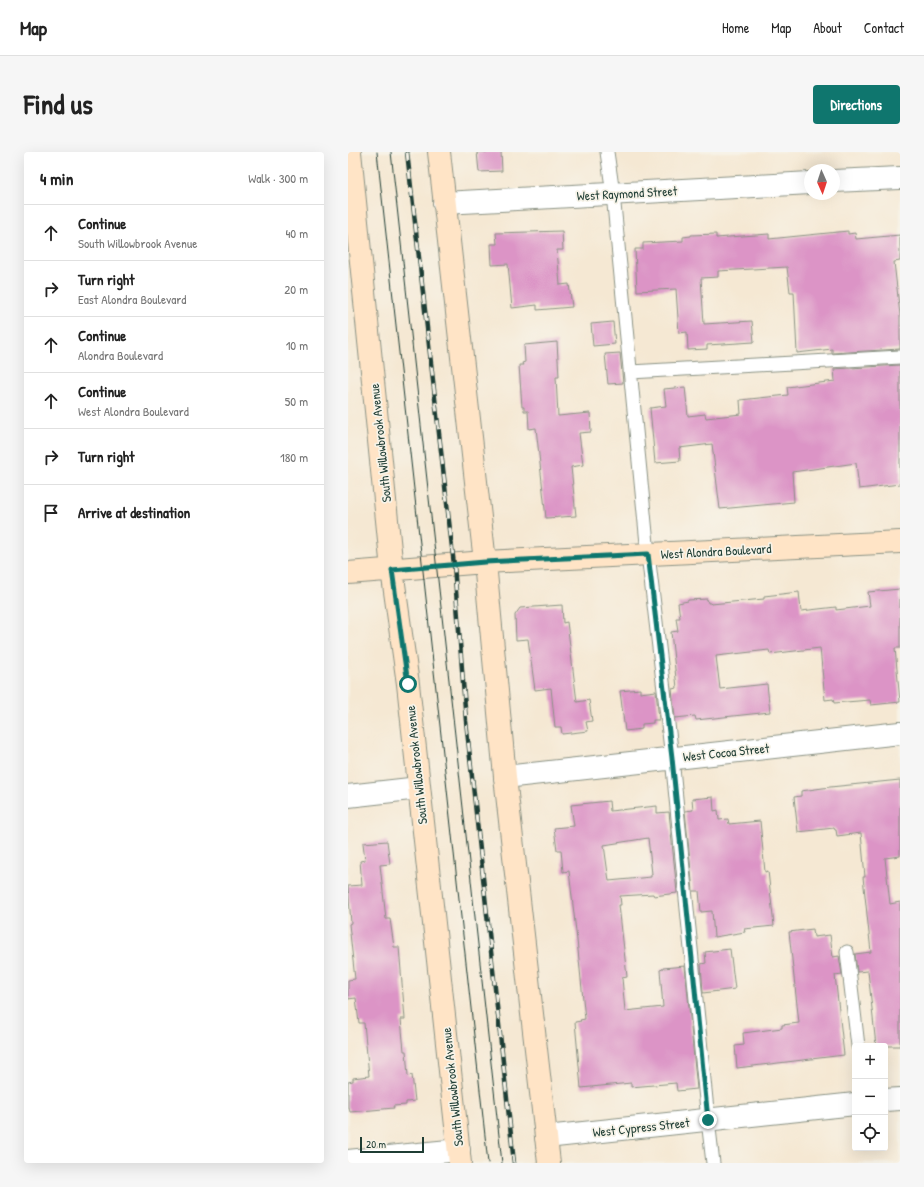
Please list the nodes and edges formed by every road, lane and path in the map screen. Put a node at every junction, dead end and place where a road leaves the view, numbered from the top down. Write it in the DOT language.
graph roads {
  1 [pos="350,152"];
  2 [pos="439,152"];
  3 [pos="607,152"];
  4 [pos="900,178"];
  5 [pos="840,182"];
  6 [pos="804,183"];
  7 [pos="613,194"];
  8 [pos="444,203"];
  9 [pos="352,212"];
  10 [pos="900,357"];
  11 [pos="630,372"];
  12 [pos="900,542"];
  13 [pos="648,554"];
  14 [pos="485,562"];
  15 [pos="392,570"];
  16 [pos="348,573"];
  17 [pos="900,733"];
  18 [pos="672,758"];
  19 [pos="505,777"];
  20 [pos="419,788"];
  21 [pos="348,796"];
  22 [pos="847,952"];
  23 [pos="858,1043"];
  24 [pos="900,1099"];
  25 [pos="888,1100"];
  26 [pos="852,1104"];
  27 [pos="708,1120"];
  28 [pos="546,1138"];
  29 [pos="459,1156"];
  30 [pos="348,1161"];
  31 [pos="549,1163"];
  32 [pos="713,1163"];
  1 -- 9 [label="street, South Willowbrook Avenue"];
  2 -- 8 [label="street"];
  3 -- 7 [label="lane"];
  4 -- 5 [label="street"];
  6 -- 7 [label="street, West Raymond Street"];
  7 -- 8 [label="street, West Raymond Street"];
  7 -- 11 [label="lane"];
  8 -- 14 [label="street"];
  9 -- 15 [label="street, South Willowbrook Avenue"];
  10 -- 11 [label="lane"];
  11 -- 13 [label="lane"];
  12 -- 13 [label="street, West Alondra Boulevard"];
  13 -- 14 [label="street, West Alondra Boulevard"];
  13 -- 18 [label="lane"];
  14 -- 15 [label="street, West Alondra Boulevard"];
  14 -- 19 [label="street"];
  15 -- 16 [label="street, West Alondra Boulevard"];
  15 -- 20 [label="street, South Willowbrook Avenue"];
  17 -- 18 [label="street, West Cocoa Street"];
  18 -- 19 [label="street, West Cocoa Street"];
  18 -- 27 [label="lane"];
  19 -- 28 [label="street"];
  20 -- 21 [label="street"];
  20 -- 29 [label="street, South Willowbrook Avenue"];
  22 -- 23 [label="lane"];
  24 -- 25 [label="street"];
  26 -- 27 [label="street, West Cypress Street"];
  27 -- 28 [label="street, West Cypress Street"];
  27 -- 32 [label="lane"];
  28 -- 31 [label="street"];
  29 -- 30 [label="street"];
}
